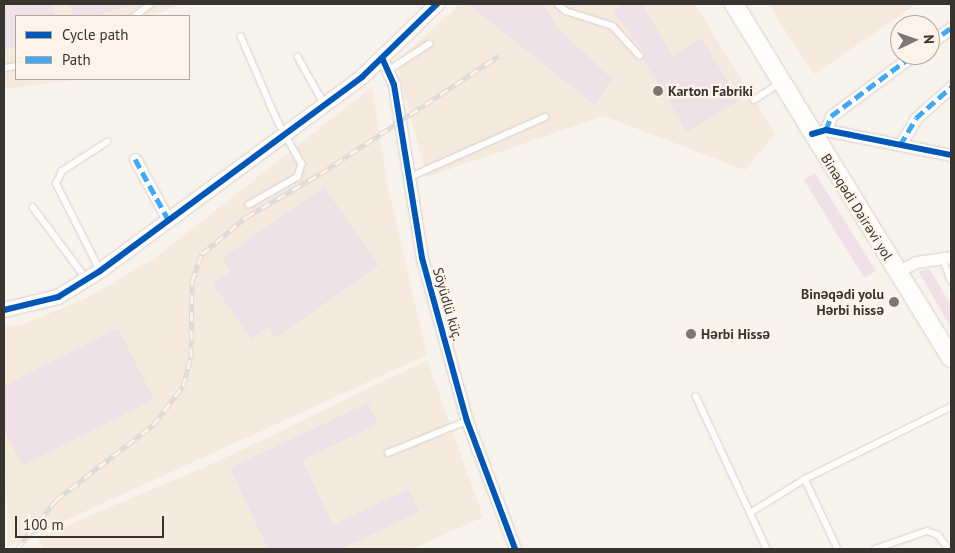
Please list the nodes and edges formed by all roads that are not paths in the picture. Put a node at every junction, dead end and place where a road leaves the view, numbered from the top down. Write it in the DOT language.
graph roads {
  1 [pos="151,4"];
  2 [pos="437,4"];
  3 [pos="558,4"];
  4 [pos="734,4"];
  5 [pos="136,15"];
  6 [pos="951,28"];
  7 [pos="241,36"];
  8 [pos="940,36"];
  9 [pos="429,44"];
  10 [pos="640,56"];
  11 [pos="298,57"];
  12 [pos="386,65"];
  13 [pos="900,65"];
  14 [pos="781,83"];
  15 [pos="951,87"];
  16 [pos="754,100"];
  17 [pos="324,105"];
  18 [pos="545,117"];
  19 [pos="819,132"];
  20 [pos="286,135"];
  21 [pos="107,142"];
  22 [pos="900,145"];
  23 [pos="951,155"];
  24 [pos="135,159"];
  25 [pos="406,179"];
  26 [pos="249,205"];
  27 [pos="33,207"];
  28 [pos="169,221"];
  29 [pos="947,257"];
  30 [pos="100,271"];
  31 [pos="897,272"];
  32 [pos="87,280"];
  33 [pos="951,280"];
  34 [pos="4,310"];
  35 [pos="951,358"];
  36 [pos="696,396"];
  37 [pos="951,407"];
  38 [pos="467,421"];
  39 [pos="388,453"];
  40 [pos="805,479"];
  41 [pos="750,513"];
  42 [pos="515,549"];
  43 [pos="767,549"];
  44 [pos="838,549"];
  45 [pos="875,549"];
  46 [pos="949,549"];
  1 -- 5 [label="lane"];
  2 -- 12 [label="street"];
  3 -- 10 [label="lane"];
  4 -- 14 [label="main road, Binəqədi Dairəvi yol"];
  6 -- 8 [label="street"];
  7 -- 20 [label="lane"];
  9 -- 12 [label="lane"];
  11 -- 17 [label="lane"];
  12 -- 17 [label="street"];
  12 -- 25 [label="street, Söyüdlü küç."];
  13 -- 19 [label="street"];
  14 -- 16 [label="lane"];
  14 -- 19 [label="main road, Binəqədi Dairəvi yol"];
  15 -- 22 [label="street"];
  17 -- 20 [label="street"];
  18 -- 25 [label="lane"];
  19 -- 22 [label="street"];
  19 -- 31 [label="main road, Binəqədi Dairəvi yol"];
  20 -- 26 [label="lane"];
  20 -- 28 [label="street"];
  21 -- 30 [label="lane"];
  22 -- 23 [label="street"];
  24 -- 28 [label="street"];
  25 -- 38 [label="street, Söyüdlü küç."];
  27 -- 32 [label="lane"];
  28 -- 30 [label="street"];
  29 -- 31 [label="street"];
  29 -- 33 [label="lane"];
  30 -- 32 [label="street"];
  31 -- 35 [label="main road, Binəqədi Dairəvi yol"];
  32 -- 34 [label="street"];
  36 -- 41 [label="lane"];
  37 -- 40 [label="lane"];
  38 -- 39 [label="lane"];
  38 -- 42 [label="street, Söyüdlü küç."];
  40 -- 41 [label="lane"];
  40 -- 44 [label="lane"];
  41 -- 43 [label="lane"];
  45 -- 46 [label="lane"];
}
